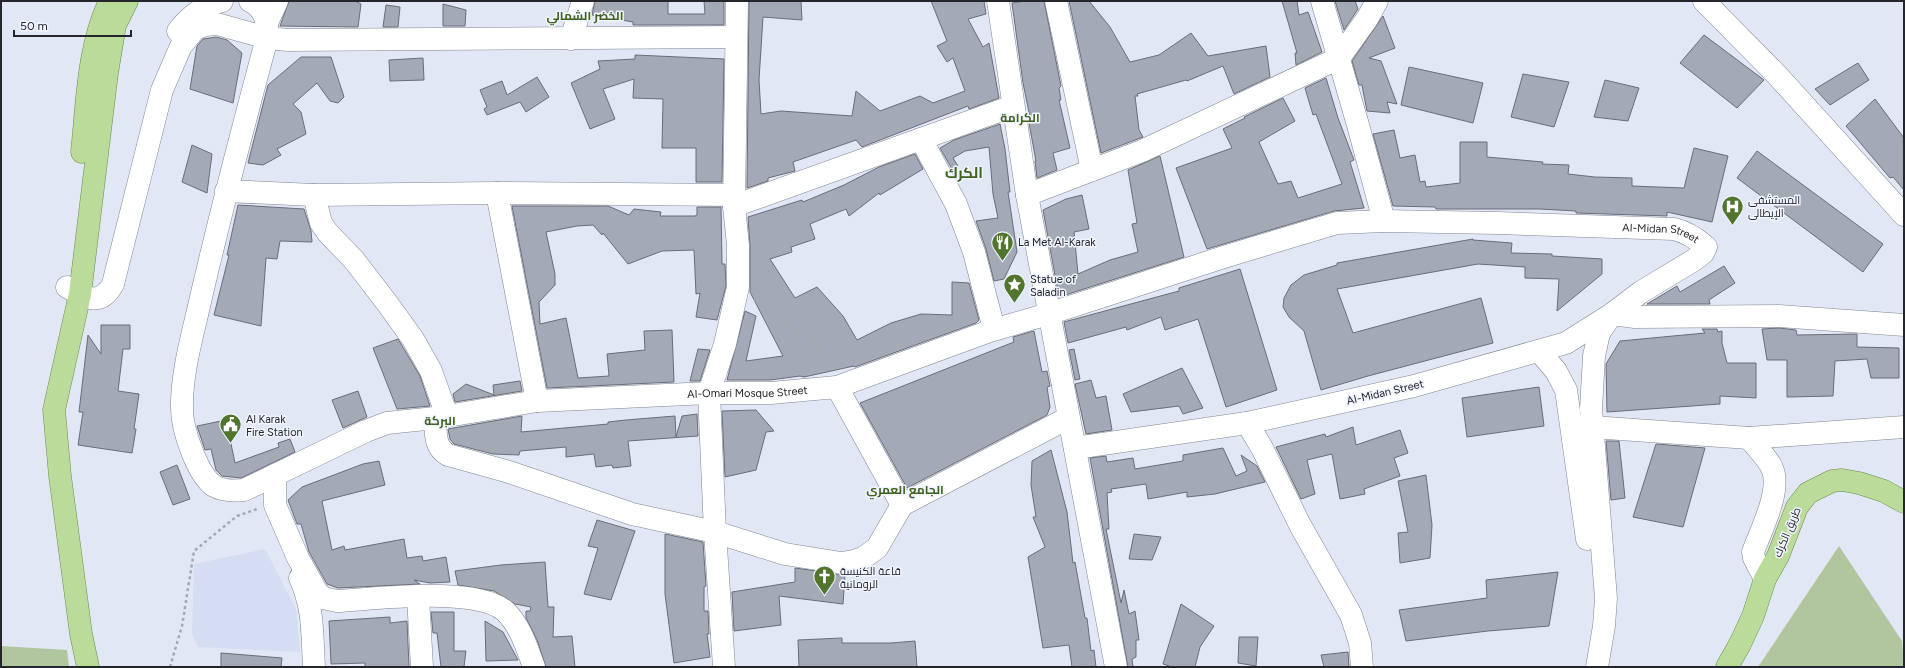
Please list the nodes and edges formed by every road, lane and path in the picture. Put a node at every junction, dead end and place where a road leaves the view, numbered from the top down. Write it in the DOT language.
graph roads {
  1 [pos="110,1"];
  2 [pos="128,1"];
  3 [pos="250,1"];
  4 [pos="277,1"];
  5 [pos="583,1"];
  6 [pos="737,1"];
  7 [pos="998,1"];
  8 [pos="1056,1"];
  9 [pos="1322,1"];
  10 [pos="1377,1"];
  11 [pos="1704,1"];
  12 [pos="212,11"];
  13 [pos="267,31"];
  14 [pos="736,37"];
  15 [pos="571,39"];
  16 [pos="1339,58"];
  17 [pos="1013,106"];
  18 [pos="921,139"];
  19 [pos="1092,170"];
  20 [pos="226,191"];
  21 [pos="497,193"];
  22 [pos="314,195"];
  23 [pos="1026,195"];
  24 [pos="734,200"];
  25 [pos="1904,215"];
  26 [pos="1384,222"];
  27 [pos="74,283"];
  28 [pos="738,287"];
  29 [pos="1048,314"];
  30 [pos="1612,314"];
  31 [pos="1904,325"];
  32 [pos="994,330"];
  33 [pos="1539,351"];
  34 [pos="862,379"];
  35 [pos="837,387"];
  36 [pos="709,393"];
  37 [pos="537,401"];
  38 [pos="441,417"];
  39 [pos="1068,418"];
  40 [pos="1247,423"];
  41 [pos="1592,427"];
  42 [pos="1904,427"];
  43 [pos="1749,438"];
  44 [pos="1075,448"];
  45 [pos="276,475"];
  46 [pos="244,490"];
  47 [pos="1904,502"];
  48 [pos="902,505"];
  49 [pos="715,532"];
  50 [pos="1765,579"];
  51 [pos="418,597"];
  52 [pos="316,599"];
  53 [pos="1598,626"];
  54 [pos="88,667"];
  55 [pos="314,667"];
  56 [pos="422,667"];
  57 [pos="534,667"];
  58 [pos="724,667"];
  59 [pos="1116,667"];
  60 [pos="1362,667"];
  61 [pos="1584,667"];
  62 [pos="1597,667"];
  63 [pos="1727,667"];
  1 -- 27 [label="main road"];
  2 -- 27 [label="main road"];
  3 -- 13 [label="street"];
  4 -- 13 [label="street"];
  5 -- 15 [label="street"];
  6 -- 14 [label="street"];
  7 -- 17 [label="street"];
  8 -- 19 [label="street"];
  9 -- 16 [label="street"];
  10 -- 16 [label="street"];
  11 -- 25 [label="street"];
  12 -- 13 [label="street"];
  12 -- 27 [label="street"];
  13 -- 15 [label="street"];
  13 -- 20 [label="street"];
  14 -- 15 [label="street"];
  14 -- 24 [label="street"];
  16 -- 19 [label="street"];
  16 -- 26 [label="street"];
  17 -- 18 [label="street"];
  17 -- 23 [label="street"];
  18 -- 24 [label="street"];
  18 -- 32 [label="street"];
  19 -- 23 [label="street"];
  20 -- 22 [label="street"];
  20 -- 46 [label="street"];
  21 -- 22 [label="street"];
  21 -- 24 [label="street"];
  21 -- 37 [label="street"];
  22 -- 38 [label="street"];
  23 -- 29 [label="street"];
  24 -- 28 [label="street"];
  26 -- 29 [label="street, AI-Midan Street"];
  26 -- 30 [label="street, AI-Midan Street"];
  27 -- 54 [label="main road"];
  28 -- 34 [label="path"];
  28 -- 36 [label="street"];
  29 -- 32 [label="street, AI-Omari Mosque Street"];
  29 -- 39 [label="street"];
  30 -- 31 [label="street"];
  30 -- 33 [label="street, AI-Midan Street"];
  30 -- 41 [label="street"];
  32 -- 34 [label="street, AI-Omari Mosque Street"];
  33 -- 40 [label="street, AI-Midan Street"];
  33 -- 53 [label="street"];
  34 -- 35 [label="street, AI-Omari Mosque Street"];
  35 -- 36 [label="street, AI-Omari Mosque Street"];
  35 -- 48 [label="street"];
  36 -- 37 [label="street, AI-Omari Mosque Street"];
  36 -- 49 [label="street"];
  37 -- 38 [label="street, AI-Omari Mosque Street"];
  38 -- 45 [label="street, AI-Omari Mosque Street"];
  38 -- 49 [label="street"];
  39 -- 44 [label="street"];
  39 -- 48 [label="street"];
  40 -- 44 [label="street, AI-Midan Street"];
  40 -- 60 [label="street"];
  41 -- 43 [label="street"];
  41 -- 53 [label="street"];
  42 -- 43 [label="street"];
  43 -- 50 [label="street"];
  44 -- 59 [label="street"];
  45 -- 46 [label="street, AI-Omari Mosque Street"];
  45 -- 52 [label="street"];
  46 -- 52 [label="street"];
  47 -- 50 [label="main road, طريق الكرك"];
  48 -- 49 [label="street"];
  49 -- 58 [label="street"];
  50 -- 63 [label="main road, طريق الكرك"];
  51 -- 52 [label="street"];
  51 -- 56 [label="street"];
  51 -- 57 [label="street"];
  52 -- 55 [label="street"];
  53 -- 61 [label="street"];
  53 -- 62 [label="street"];
}
